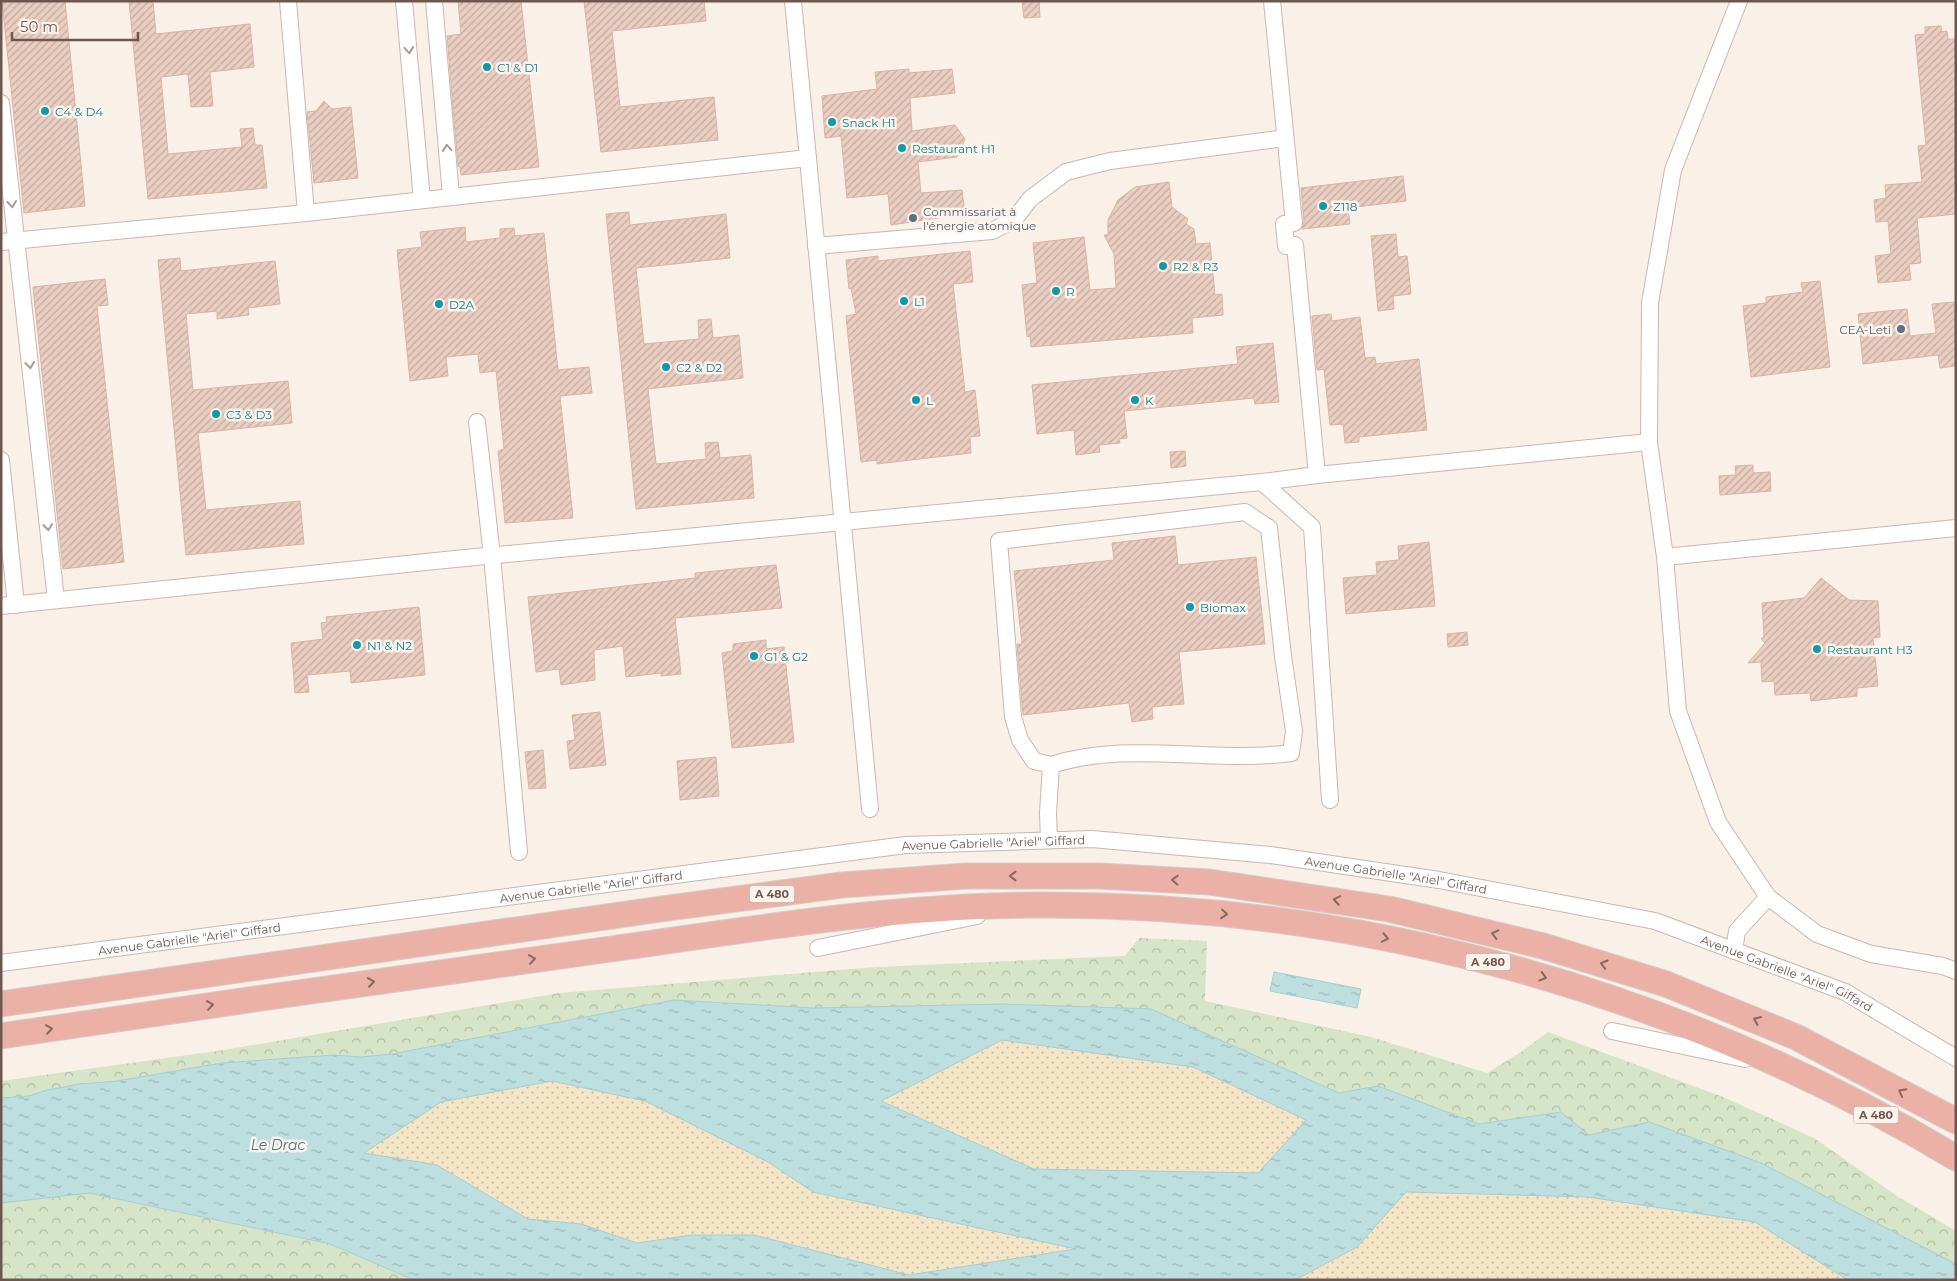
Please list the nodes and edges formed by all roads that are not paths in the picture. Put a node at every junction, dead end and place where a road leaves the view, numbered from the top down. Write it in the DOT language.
graph roads {
  1 [pos="288,1"];
  2 [pos="404,1"];
  3 [pos="434,1"];
  4 [pos="793,1"];
  5 [pos="1272,1"];
  6 [pos="1739,1"];
  7 [pos="1,103"];
  8 [pos="1285,138"];
  9 [pos="808,158"];
  10 [pos="451,196"];
  11 [pos="422,200"];
  12 [pos="306,213"];
  13 [pos="9,234"];
  14 [pos="816,246"];
  15 [pos="477,422"];
  16 [pos="1649,442"];
  17 [pos="1,460"];
  18 [pos="1317,475"];
  19 [pos="1262,482"];
  20 [pos="841,522"];
  21 [pos="1956,528"];
  22 [pos="492,556"];
  23 [pos="1665,557"];
  24 [pos="56,600"];
  25 [pos="9,606"];
  26 [pos="1051,765"];
  27 [pos="1330,800"];
  28 [pos="870,809"];
  29 [pos="1049,840"];
  30 [pos="519,852"];
  31 [pos="1768,897"];
  32 [pos="1033,905"];
  33 [pos="818,948"];
  34 [pos="1734,951"];
  35 [pos="1,963"];
  36 [pos="1956,971"];
  37 [pos="1,1004"];
  38 [pos="1612,1030"];
  39 [pos="1,1036"];
  40 [pos="1956,1058"];
  41 [pos="1781,1067"];
  42 [pos="1952,1118"];
  43 [pos="1946,1152"];
  44 [pos="1956,1165"];
  1 -- 12 [label="street"];
  2 -- 11 [label="street, one-way"];
  10 -- 3 [label="street, one-way"];
  4 -- 9 [label="street"];
  5 -- 8 [label="street"];
  6 -- 16 [label="street"];
  7 -- 13 [label="street, one-way"];
  8 -- 14 [label="street"];
  8 -- 18 [label="street"];
  9 -- 10 [label="street"];
  9 -- 14 [label="street"];
  10 -- 11 [label="street"];
  11 -- 12 [label="street"];
  12 -- 13 [label="street"];
  13 -- 24 [label="street, one-way"];
  14 -- 20 [label="street"];
  15 -- 22 [label="street"];
  16 -- 18 [label="street"];
  16 -- 23 [label="street"];
  17 -- 25 [label="street"];
  18 -- 19 [label="street"];
  19 -- 20 [label="street"];
  19 -- 27 [label="street"];
  20 -- 22 [label="street"];
  20 -- 28 [label="street"];
  21 -- 23 [label="street"];
  22 -- 24 [label="street"];
  22 -- 30 [label="street"];
  23 -- 31 [label="street"];
  24 -- 25 [label="street"];
  26 -- 26 [label="street"];
  26 -- 29 [label="street"];
  29 -- 34 [label="street, Avenue Gabrielle \"Ariel\" Giffard"];
  29 -- 35 [label="street, Avenue Gabrielle \"Ariel\" Giffard"];
  31 -- 34 [label="street"];
  31 -- 36 [label="street"];
  32 -- 33 [label="street"];
  39 -- 32 [label="highway, A 480, one-way"];
  32 -- 41 [label="highway, A 480, one-way"];
  34 -- 40 [label="street, Avenue Gabrielle \"Ariel\" Giffard"];
  42 -- 37 [label="highway, A 480, one-way"];
  38 -- 41 [label="street"];
  41 -- 43 [label="highway, A 480"];
  43 -- 44 [label="highway"];
}
